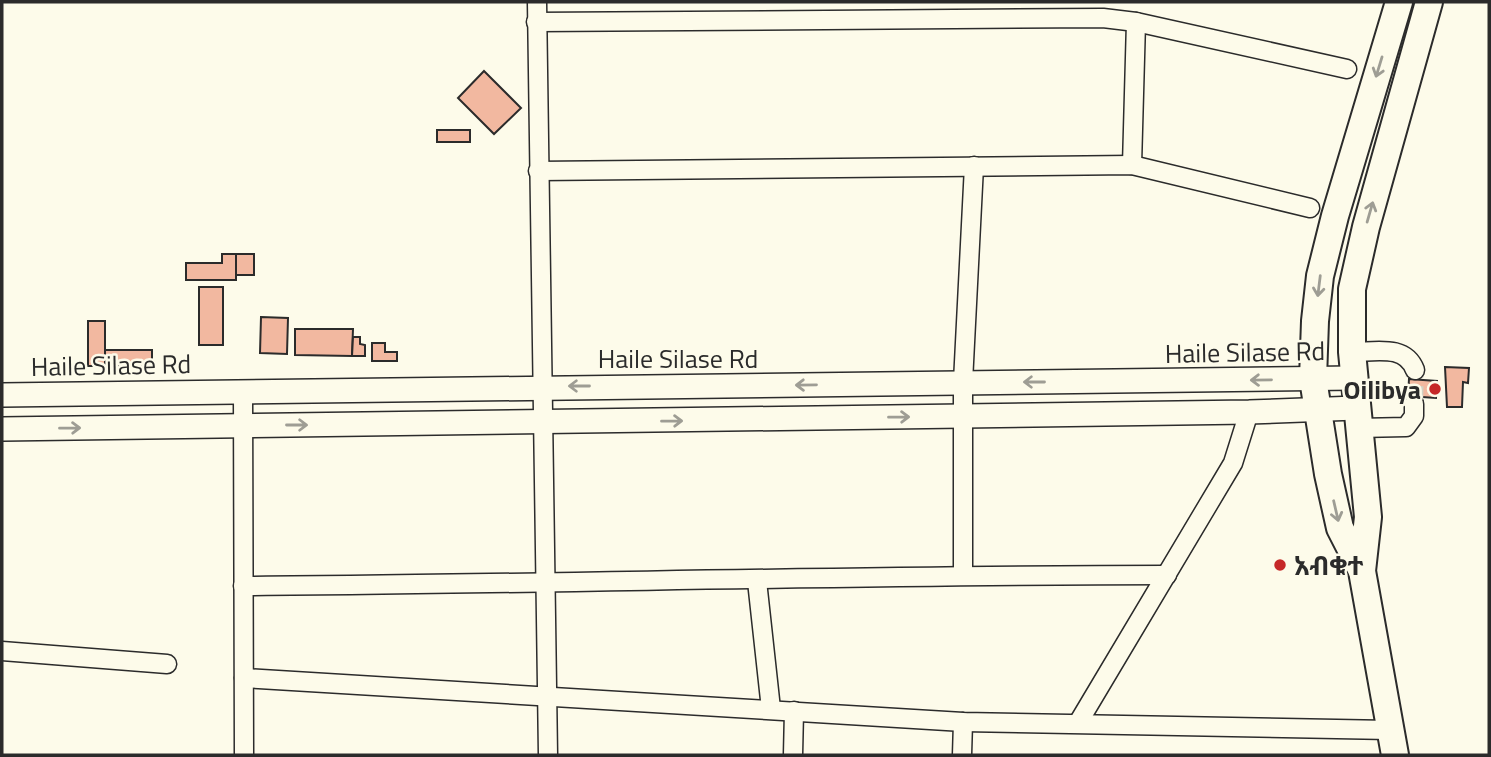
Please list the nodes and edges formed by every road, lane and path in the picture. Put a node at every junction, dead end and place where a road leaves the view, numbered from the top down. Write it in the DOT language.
graph roads {
  1 [pos="537,2"];
  2 [pos="1399,2"];
  3 [pos="1429,2"];
  4 [pos="536,22"];
  5 [pos="1136,22"];
  6 [pos="1347,69"];
  7 [pos="1132,165"];
  8 [pos="974,166"];
  9 [pos="538,171"];
  10 [pos="1310,208"];
  11 [pos="1352,352"];
  12 [pos="1415,370"];
  13 [pos="1354,378"];
  14 [pos="1313,379"];
  15 [pos="1129,381"];
  16 [pos="963,382"];
  17 [pos="545,386"];
  18 [pos="243,391"];
  19 [pos="2,395"];
  20 [pos="1414,404"];
  21 [pos="1317,410"];
  22 [pos="1249,412"];
  23 [pos="1130,414"];
  24 [pos="962,416"];
  25 [pos="1357,418"];
  26 [pos="544,423"];
  27 [pos="243,425"];
  28 [pos="2,429"];
  29 [pos="1362,571"];
  30 [pos="963,575"];
  31 [pos="1167,575"];
  32 [pos="757,581"];
  33 [pos="546,584"];
  34 [pos="243,586"];
  35 [pos="2,651"];
  36 [pos="167,664"];
  37 [pos="244,678"];
  38 [pos="548,697"];
  39 [pos="771,709"];
  40 [pos="794,711"];
  41 [pos="963,722"];
  42 [pos="1078,723"];
  43 [pos="1393,743"];
  44 [pos="244,755"];
  45 [pos="548,755"];
  46 [pos="793,755"];
  47 [pos="962,755"];
  1 -- 4 [label="street"];
  2 -- 14 [label="highway, one-way"];
  11 -- 3 [label="highway, one-way"];
  4 -- 5 [label="street"];
  4 -- 9 [label="street"];
  5 -- 6 [label="street"];
  5 -- 7 [label="street"];
  7 -- 8 [label="street"];
  7 -- 10 [label="street"];
  8 -- 9 [label="street"];
  8 -- 16 [label="street"];
  9 -- 17 [label="street"];
  11 -- 12 [label="street"];
  11 -- 13 [label="highway"];
  13 -- 14 [label="main road, Haile Silase Rd"];
  13 -- 25 [label="highway"];
  14 -- 15 [label="main road, Haile Silase Rd, one-way"];
  14 -- 21 [label="highway"];
  15 -- 16 [label="main road, Haile Silase Rd, one-way"];
  15 -- 23 [label="main road"];
  16 -- 17 [label="main road, Haile Silase Rd, one-way"];
  16 -- 24 [label="street"];
  17 -- 18 [label="main road, Haile Silase Rd"];
  17 -- 26 [label="street"];
  18 -- 19 [label="main road, Haile Silase Rd"];
  18 -- 27 [label="street"];
  20 -- 25 [label="street"];
  21 -- 22 [label="main road"];
  21 -- 25 [label="main road"];
  21 -- 29 [label="highway, one-way"];
  22 -- 23 [label="main road"];
  22 -- 31 [label="street"];
  23 -- 24 [label="main road"];
  26 -- 24 [label="main road, one-way"];
  24 -- 30 [label="street"];
  25 -- 29 [label="highway"];
  27 -- 26 [label="main road, one-way"];
  26 -- 33 [label="street"];
  28 -- 27 [label="main road, one-way"];
  27 -- 34 [label="street"];
  29 -- 43 [label="highway"];
  30 -- 31 [label="street"];
  30 -- 32 [label="street"];
  31 -- 42 [label="street"];
  32 -- 33 [label="street"];
  32 -- 39 [label="street"];
  33 -- 34 [label="street"];
  33 -- 38 [label="street"];
  34 -- 37 [label="street"];
  35 -- 36 [label="street"];
  37 -- 38 [label="street"];
  37 -- 44 [label="street"];
  38 -- 39 [label="street"];
  38 -- 45 [label="street"];
  39 -- 40 [label="street"];
  40 -- 41 [label="street"];
  40 -- 46 [label="street"];
  41 -- 42 [label="street"];
  41 -- 47 [label="street"];
  42 -- 43 [label="street"];
}
